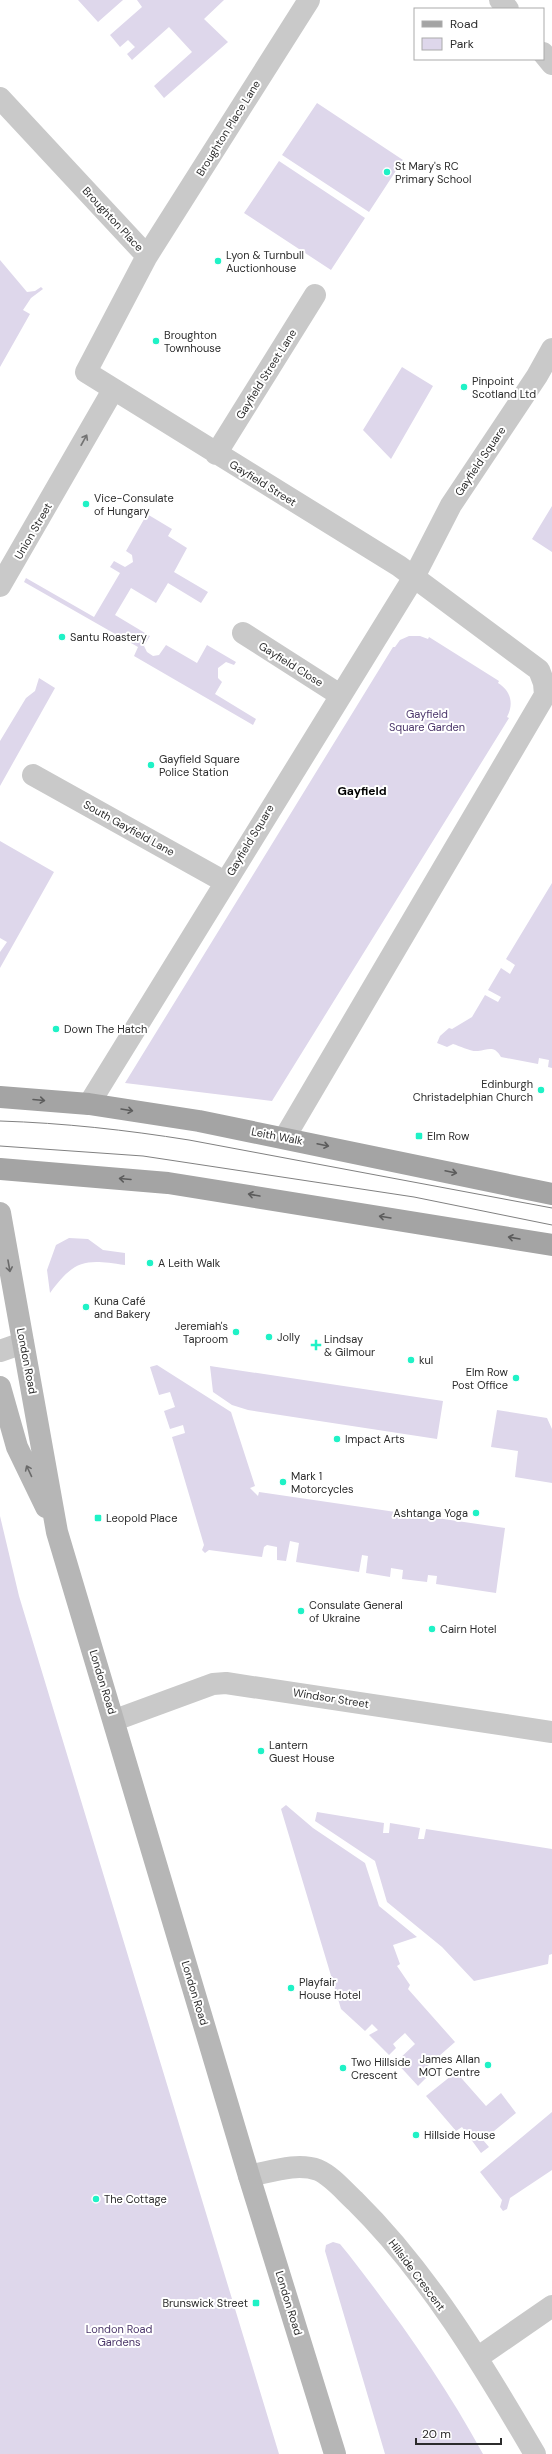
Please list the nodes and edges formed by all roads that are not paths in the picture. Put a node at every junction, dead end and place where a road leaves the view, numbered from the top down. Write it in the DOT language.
graph roads {
  1 [pos="309,0"];
  2 [pos="500,0"];
  3 [pos="507,8"];
  4 [pos="544,54"];
  5 [pos="552,64"];
  6 [pos="0,98"];
  7 [pos="147,256"];
  8 [pos="315,295"];
  9 [pos="552,349"];
  10 [pos="113,390"];
  11 [pos="216,454"];
  12 [pos="414,577"];
  13 [pos="0,586"];
  14 [pos="243,633"];
  15 [pos="545,671"];
  16 [pos="340,694"];
  17 [pos="32,775"];
  18 [pos="225,882"];
  19 [pos="0,1097"];
  20 [pos="89,1104"];
  21 [pos="285,1137"];
  22 [pos="0,1169"];
  23 [pos="552,1194"];
  24 [pos="0,1214"];
  25 [pos="552,1245"];
  26 [pos="23,1343"];
  27 [pos="0,1351"];
  28 [pos="0,1388"];
  29 [pos="57,1532"];
  30 [pos="115,1720"];
  31 [pos="552,1732"];
  32 [pos="249,2176"];
  33 [pos="552,2306"];
  34 [pos="476,2358"];
  35 [pos="335,2454"];
  36 [pos="535,2454"];
  1 -- 7 [label="street, Broughton Place Lane"];
  2 -- 3 [label="street"];
  4 -- 5 [label="street"];
  6 -- 7 [label="street, Broughton Place"];
  7 -- 10 [label="street, Broughton Place"];
  8 -- 11 [label="street, Gayfield Street Lane"];
  9 -- 12 [label="street, Gayfield Square"];
  10 -- 11 [label="street, Gayfield Street"];
  13 -- 10 [label="street, Union Street, one-way"];
  11 -- 12 [label="street, Gayfield Street"];
  12 -- 15 [label="street"];
  12 -- 16 [label="street, Gayfield Square"];
  14 -- 16 [label="street, Gayfield Close"];
  15 -- 21 [label="street"];
  16 -- 18 [label="street, Gayfield Square"];
  17 -- 18 [label="street, South Gayfield Lane"];
  18 -- 20 [label="street, Gayfield Square"];
  19 -- 20 [label="main road, Leith Walk, one-way"];
  20 -- 21 [label="main road, Leith Walk, one-way"];
  21 -- 23 [label="main road, Leith Walk, one-way"];
  25 -- 22 [label="main road, one-way"];
  24 -- 26 [label="main road, London Road, one-way"];
  26 -- 27 [label="street"];
  26 -- 29 [label="main road, London Road"];
  29 -- 28 [label="main road, London Road, one-way"];
  29 -- 30 [label="main road, London Road"];
  30 -- 31 [label="street, Windsor Street"];
  30 -- 32 [label="main road, London Road"];
  32 -- 34 [label="street, Hillside Crescent"];
  32 -- 35 [label="main road, London Road"];
  33 -- 34 [label="street"];
  34 -- 36 [label="street, Hillside Crescent"];
}
